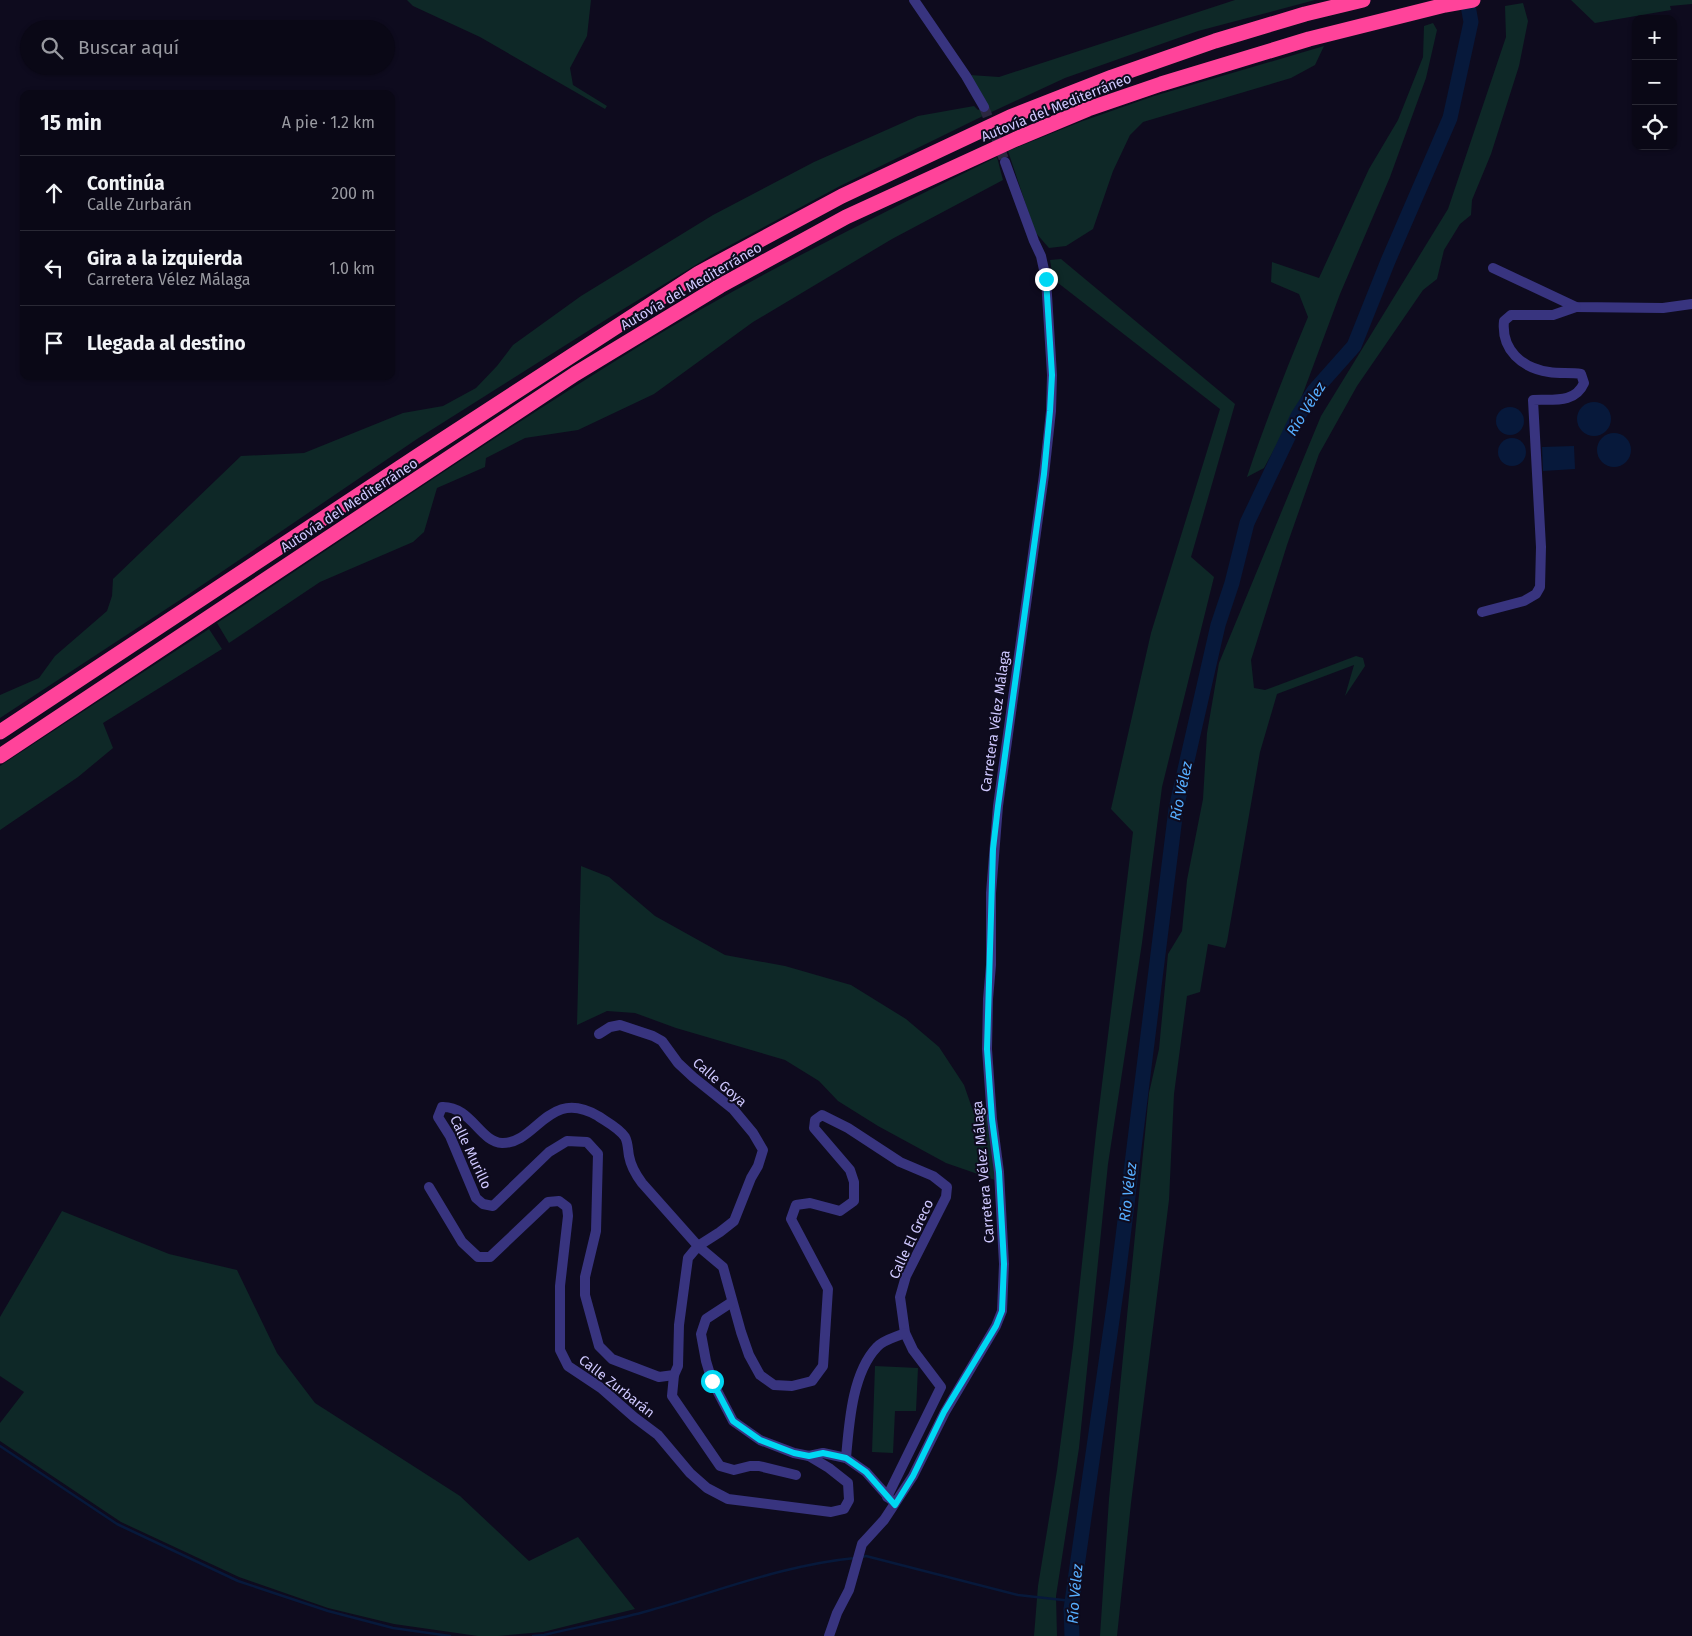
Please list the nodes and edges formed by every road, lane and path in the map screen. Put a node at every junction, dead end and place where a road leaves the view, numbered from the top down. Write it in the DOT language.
graph roads {
  1 [pos="914,0"];
  2 [pos="1363,0"];
  3 [pos="1473,0"];
  4 [pos="984,107"];
  5 [pos="1005,162"];
  6 [pos="1493,268"];
  7 [pos="1692,304"];
  8 [pos="1576,307"];
  9 [pos="1482,612"];
  10 [pos="0,732"];
  11 [pos="0,756"];
  12 [pos="599,1034"];
  13 [pos="429,1187"];
  14 [pos="698,1246"];
  15 [pos="732,1302"];
  16 [pos="905,1333"];
  17 [pos="674,1374"];
  18 [pos="809,1456"];
  19 [pos="846,1458"];
  20 [pos="796,1475"];
  21 [pos="887,1496"];
  22 [pos="895,1505"];
  23 [pos="830,1636"];
  1 -- 4 [label="street"];
  2 -- 10 [label="highway, Autovía del Mediterráneo"];
  3 -- 11 [label="highway, Autovía del Mediterráneo"];
  5 -- 22 [label="street, Carretera Vélez Málaga"];
  6 -- 8 [label="street"];
  7 -- 8 [label="street"];
  8 -- 9 [label="street"];
  12 -- 14 [label="street, Calle Goya"];
  13 -- 18 [label="street, Calle Zurbarán"];
  14 -- 15 [label="street"];
  14 -- 17 [label="street"];
  14 -- 17 [label="street, Calle Murillo"];
  15 -- 16 [label="street, Calle El Greco"];
  15 -- 18 [label="street, Calle Zurbarán"];
  16 -- 19 [label="street"];
  16 -- 21 [label="street, Calle El Greco"];
  17 -- 20 [label="street"];
  18 -- 19 [label="street, Calle Zurbarán"];
  19 -- 21 [label="street, Calle Zurbarán"];
  21 -- 22 [label="street, Calle Zurbarán"];
  22 -- 23 [label="street, Carretera Vélez Málaga"];
}
